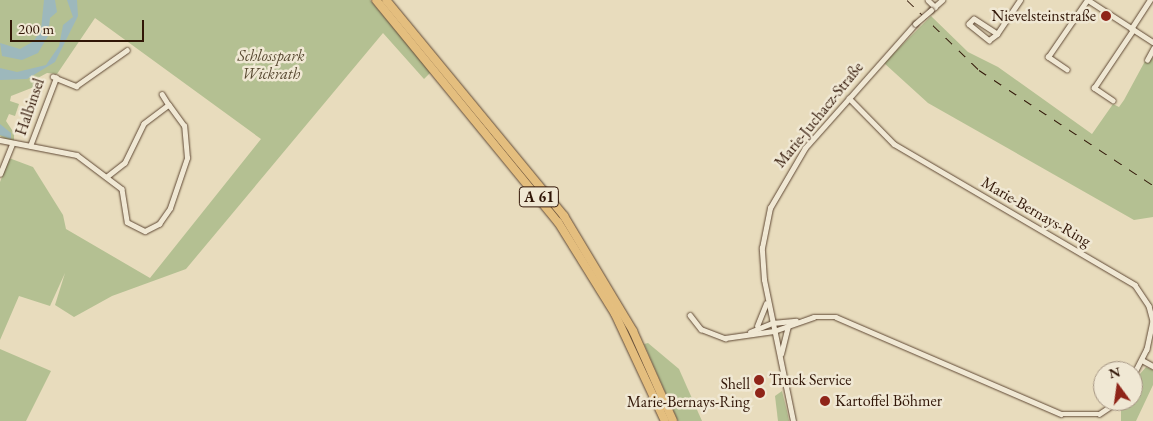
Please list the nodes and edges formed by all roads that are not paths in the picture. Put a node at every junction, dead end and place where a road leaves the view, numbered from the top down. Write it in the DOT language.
graph roads {
  1 [pos="376,0"];
  2 [pos="386,0"];
  3 [pos="928,0"];
  4 [pos="942,0"];
  5 [pos="1020,0"];
  6 [pos="1087,0"];
  7 [pos="1150,0"];
  8 [pos="933,8"];
  9 [pos="1132,30"];
  10 [pos="997,34"];
  11 [pos="1153,42"];
  12 [pos="1153,49"];
  13 [pos="128,50"];
  14 [pos="1147,60"];
  15 [pos="1068,70"];
  16 [pos="162,94"];
  17 [pos="849,98"];
  18 [pos="1113,100"];
  19 [pos="169,105"];
  20 [pos="0,140"];
  21 [pos="12,145"];
  22 [pos="30,146"];
  23 [pos="0,174"];
  24 [pos="107,176"];
  25 [pos="767,300"];
  26 [pos="690,315"];
  27 [pos="800,321"];
  28 [pos="772,323"];
  29 [pos="788,326"];
  30 [pos="756,328"];
  31 [pos="774,331"];
  32 [pos="748,333"];
  33 [pos="780,355"];
  34 [pos="1142,360"];
  35 [pos="1153,366"];
  36 [pos="1103,411"];
  37 [pos="665,421"];
  38 [pos="673,421"];
  39 [pos="793,421"];
  1 -- 37 [label="highway, A 61"];
  2 -- 38 [label="highway, A 61"];
  3 -- 8 [label="street"];
  4 -- 8 [label="street, Marie-Juchacz-Straße"];
  5 -- 10 [label="street"];
  6 -- 9 [label="street"];
  6 -- 15 [label="street"];
  7 -- 9 [label="street"];
  8 -- 17 [label="street, Marie-Juchacz-Straße, bridge"];
  9 -- 11 [label="street"];
  9 -- 18 [label="street"];
  10 -- 10 [label="street"];
  12 -- 14 [label="street"];
  13 -- 22 [label="street, Halbinsel"];
  16 -- 19 [label="street"];
  17 -- 25 [label="street, Marie-Juchacz-Straße"];
  17 -- 34 [label="street, Marie-Bernays-Ring"];
  19 -- 24 [label="street"];
  19 -- 24 [label="street"];
  20 -- 21 [label="street"];
  21 -- 22 [label="street"];
  21 -- 23 [label="street"];
  22 -- 24 [label="street"];
  25 -- 28 [label="street, Marie-Juchacz-Straße"];
  25 -- 30 [label="street, Marie-Juchacz-Straße"];
  26 -- 32 [label="street"];
  27 -- 28 [label="street"];
  27 -- 29 [label="street"];
  27 -- 36 [label="street"];
  28 -- 30 [label="street"];
  28 -- 31 [label="street, Marie-Juchacz-Straße"];
  29 -- 31 [label="street"];
  29 -- 33 [label="street, Marie-Juchacz-Straße"];
  30 -- 32 [label="street"];
  31 -- 32 [label="street"];
  31 -- 33 [label="street, Marie-Juchacz-Straße"];
  33 -- 39 [label="street, Marie-Juchacz-Straße"];
  34 -- 35 [label="street"];
}
